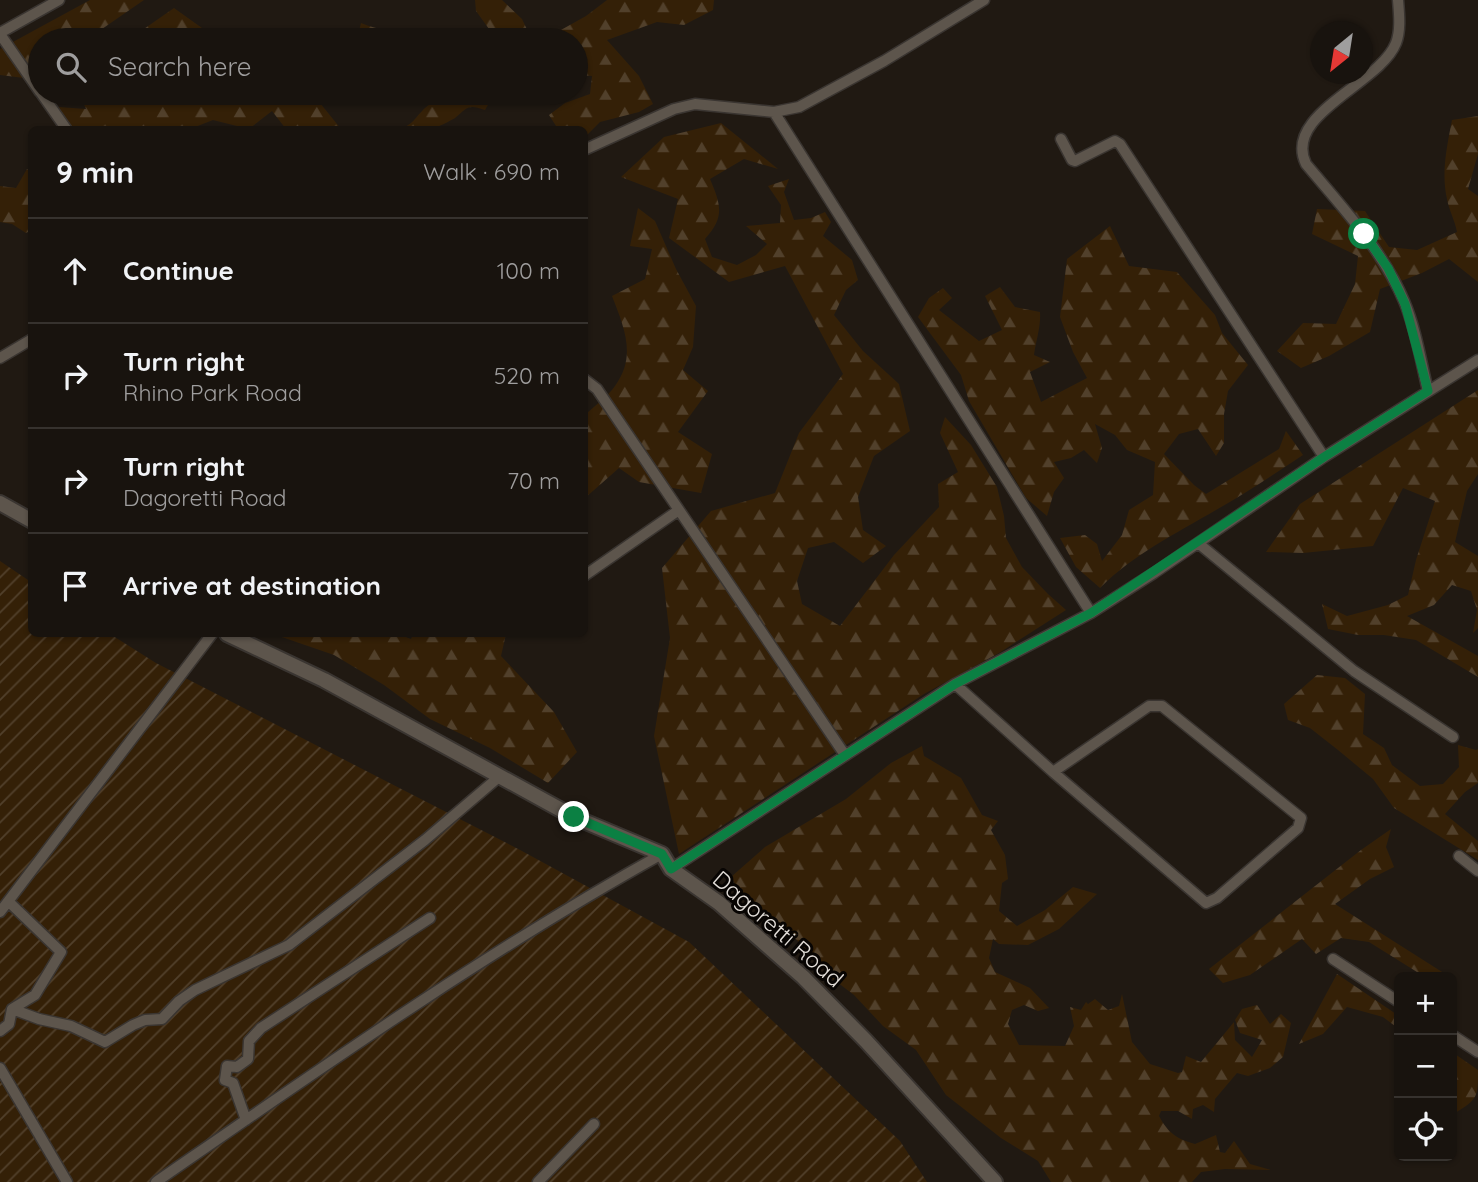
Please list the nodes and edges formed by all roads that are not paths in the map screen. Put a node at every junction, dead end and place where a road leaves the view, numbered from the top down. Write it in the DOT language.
graph roads {
  1 [pos="59,0"];
  2 [pos="984,0"];
  3 [pos="1398,0"];
  4 [pos="0,33"];
  5 [pos="28,73"];
  6 [pos="50,105"];
  7 [pos="774,112"];
  8 [pos="64,126"];
  9 [pos="1061,139"];
  10 [pos="588,147"];
  11 [pos="28,341"];
  12 [pos="0,358"];
  13 [pos="1478,360"];
  14 [pos="588,382"];
  15 [pos="1428,391"];
  16 [pos="1324,457"];
  17 [pos="0,503"];
  18 [pos="679,510"];
  19 [pos="28,519"];
  20 [pos="1198,543"];
  21 [pos="588,573"];
  22 [pos="1091,613"];
  23 [pos="210,637"];
  24 [pos="233,637"];
  25 [pos="955,684"];
  26 [pos="1453,737"];
  27 [pos="845,755"];
  28 [pos="1053,772"];
  29 [pos="500,776"];
  30 [pos="662,854"];
  31 [pos="1459,856"];
  32 [pos="671,869"];
  33 [pos="1478,870"];
  34 [pos="9,902"];
  35 [pos="0,912"];
  36 [pos="430,918"];
  37 [pos="1333,959"];
  38 [pos="1394,999"];
  39 [pos="12,1009"];
  40 [pos="0,1031"];
  41 [pos="1457,1038"];
  42 [pos="1478,1052"];
  43 [pos="0,1068"];
  44 [pos="246,1120"];
  45 [pos="594,1124"];
  46 [pos="67,1182"];
  47 [pos="156,1182"];
  48 [pos="538,1182"];
  49 [pos="995,1182"];
  1 -- 4 [label="street"];
  2 -- 7 [label="street"];
  3 -- 15 [label="street"];
  4 -- 5 [label="street"];
  6 -- 8 [label="street"];
  7 -- 10 [label="street"];
  7 -- 22 [label="street"];
  9 -- 16 [label="street"];
  11 -- 12 [label="street"];
  13 -- 15 [label="street"];
  14 -- 18 [label="street"];
  15 -- 16 [label="street"];
  16 -- 20 [label="street"];
  17 -- 19 [label="main road"];
  18 -- 21 [label="street"];
  18 -- 27 [label="street"];
  20 -- 22 [label="street"];
  20 -- 26 [label="street"];
  22 -- 25 [label="street"];
  23 -- 34 [label="street"];
  24 -- 29 [label="main road"];
  25 -- 27 [label="street"];
  25 -- 28 [label="street"];
  27 -- 32 [label="street"];
  28 -- 28 [label="street"];
  29 -- 30 [label="main road"];
  29 -- 39 [label="street"];
  30 -- 32 [label="main road, Dagoretti Road"];
  30 -- 44 [label="street"];
  31 -- 33 [label="street"];
  32 -- 49 [label="main road, Dagoretti Road"];
  34 -- 35 [label="street"];
  34 -- 39 [label="street"];
  36 -- 44 [label="street"];
  37 -- 38 [label="street"];
  39 -- 40 [label="street"];
  41 -- 42 [label="street"];
  43 -- 46 [label="street"];
  44 -- 47 [label="street"];
  45 -- 48 [label="street"];
}
